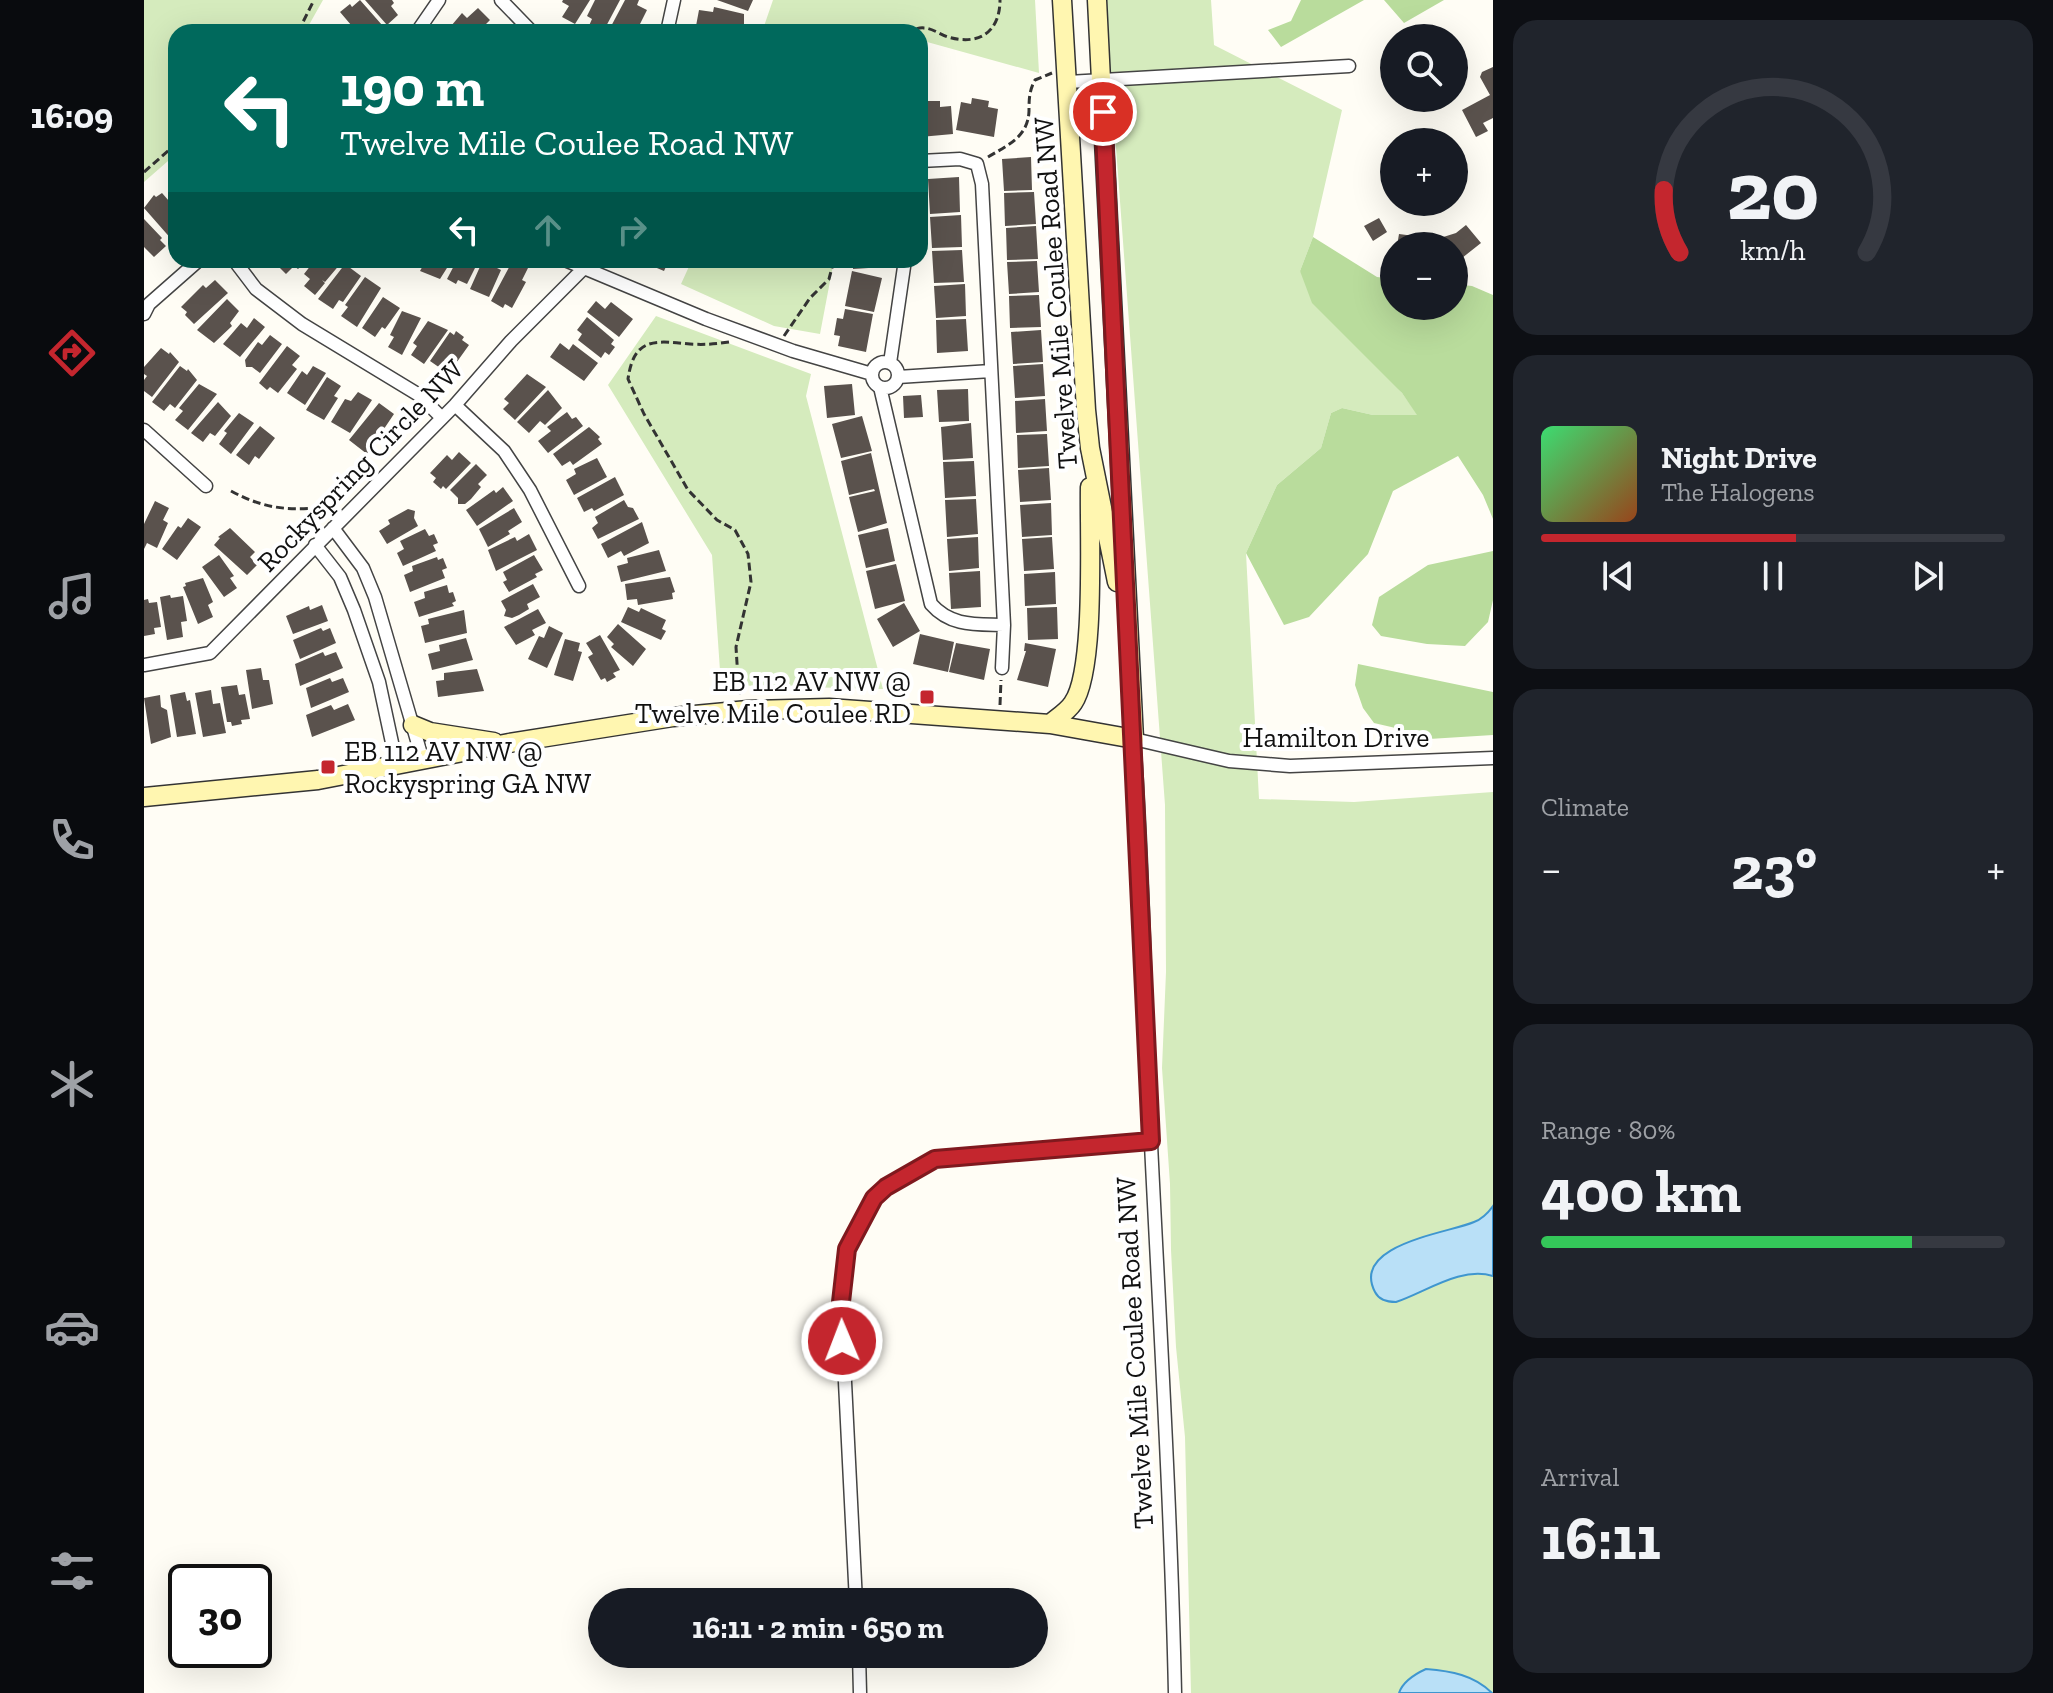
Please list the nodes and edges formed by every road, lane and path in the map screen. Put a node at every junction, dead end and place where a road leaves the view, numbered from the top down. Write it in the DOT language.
graph roads {
  1 [pos="314,0"];
  2 [pos="439,0"];
  3 [pos="501,0"];
  4 [pos="674,0"];
  5 [pos="1000,0"];
  6 [pos="1062,0"];
  7 [pos="1097,0"];
  8 [pos="302,24"];
  9 [pos="422,24"];
  10 [pos="524,24"];
  11 [pos="669,24"];
  12 [pos="928,29"];
  13 [pos="1349,66"];
  14 [pos="1068,76"];
  15 [pos="1102,80"];
  16 [pos="168,151"];
  17 [pos="928,161"];
  18 [pos="977,164"];
  19 [pos="144,172"];
  20 [pos="190,268"];
  21 [pos="240,268"];
  22 [pos="582,268"];
  23 [pos="595,268"];
  24 [pos="832,268"];
  25 [pos="904,268"];
  26 [pos="144,314"];
  27 [pos="744,333"];
  28 [pos="778,346"];
  29 [pos="890,363"];
  30 [pos="991,371"];
  31 [pos="872,374"];
  32 [pos="898,377"];
  33 [pos="880,387"];
  34 [pos="455,405"];
  35 [pos="442,418"];
  36 [pos="144,430"];
  37 [pos="1090,448"];
  38 [pos="206,486"];
  39 [pos="231,491"];
  40 [pos="340,506"];
  41 [pos="333,528"];
  42 [pos="315,545"];
  43 [pos="579,586"];
  44 [pos="1004,625"];
  45 [pos="1127,628"];
  46 [pos="144,665"];
  47 [pos="1002,668"];
  48 [pos="740,711"];
  49 [pos="999,720"];
  50 [pos="1050,724"];
  51 [pos="413,725"];
  52 [pos="1134,739"];
  53 [pos="509,743"];
  54 [pos="1493,758"];
  55 [pos="423,761"];
  56 [pos="397,766"];
  57 [pos="144,797"];
  58 [pos="1151,1141"];
  59 [pos="855,1588"];
  60 [pos="859,1668"];
  61 [pos="860,1693"];
  62 [pos="1175,1693"];
  1 -- 8 [label="path"];
  2 -- 9 [label="street"];
  3 -- 10 [label="street"];
  4 -- 11 [label="street"];
  5 -- 12 [label="path"];
  6 -- 14 [label="main road, Twelve Mile Coulee Road NW"];
  7 -- 15 [label="main road, Twelve Mile Coulee Road NW"];
  13 -- 15 [label="street"];
  14 -- 15 [label="street"];
  14 -- 18 [label="path"];
  14 -- 37 [label="main road, Twelve Mile Coulee Road NW"];
  15 -- 45 [label="main road, Twelve Mile Coulee Road NW"];
  16 -- 19 [label="path"];
  17 -- 18 [label="street"];
  18 -- 30 [label="street"];
  20 -- 26 [label="street"];
  21 -- 35 [label="street"];
  22 -- 34 [label="street, Rockyspring Circle NW"];
  23 -- 27 [label="street"];
  24 -- 28 [label="path"];
  25 -- 29 [label="street"];
  27 -- 28 [label="street"];
  27 -- 48 [label="path"];
  28 -- 31 [label="street"];
  29 -- 31 [label="street"];
  29 -- 32 [label="street"];
  30 -- 32 [label="street"];
  30 -- 44 [label="street"];
  31 -- 33 [label="street"];
  32 -- 33 [label="street"];
  33 -- 44 [label="street"];
  34 -- 35 [label="street, Rockyspring Circle NW"];
  34 -- 43 [label="street"];
  35 -- 41 [label="street, Rockyspring Circle NW"];
  36 -- 38 [label="street"];
  37 -- 45 [label="main road, Twelve Mile Coulee Road NW"];
  37 -- 50 [label="main road"];
  39 -- 40 [label="path"];
  41 -- 42 [label="street, Rockyspring Circle NW"];
  41 -- 51 [label="street"];
  42 -- 46 [label="street, Rockyspring Circle NW"];
  42 -- 56 [label="street"];
  44 -- 47 [label="street"];
  45 -- 52 [label="main road, Twelve Mile Coulee Road NW"];
  47 -- 49 [label="path"];
  48 -- 49 [label="main road"];
  48 -- 53 [label="main road"];
  49 -- 50 [label="main road"];
  50 -- 52 [label="main road"];
  51 -- 53 [label="main road"];
  51 -- 55 [label="street"];
  52 -- 54 [label="street, Hamilton Drive"];
  52 -- 58 [label="street, Twelve Mile Coulee Road NW"];
  53 -- 55 [label="main road"];
  55 -- 56 [label="main road"];
  56 -- 57 [label="main road"];
  58 -- 59 [label="street"];
  58 -- 62 [label="street, Twelve Mile Coulee Road NW"];
  60 -- 61 [label="street"];
}
